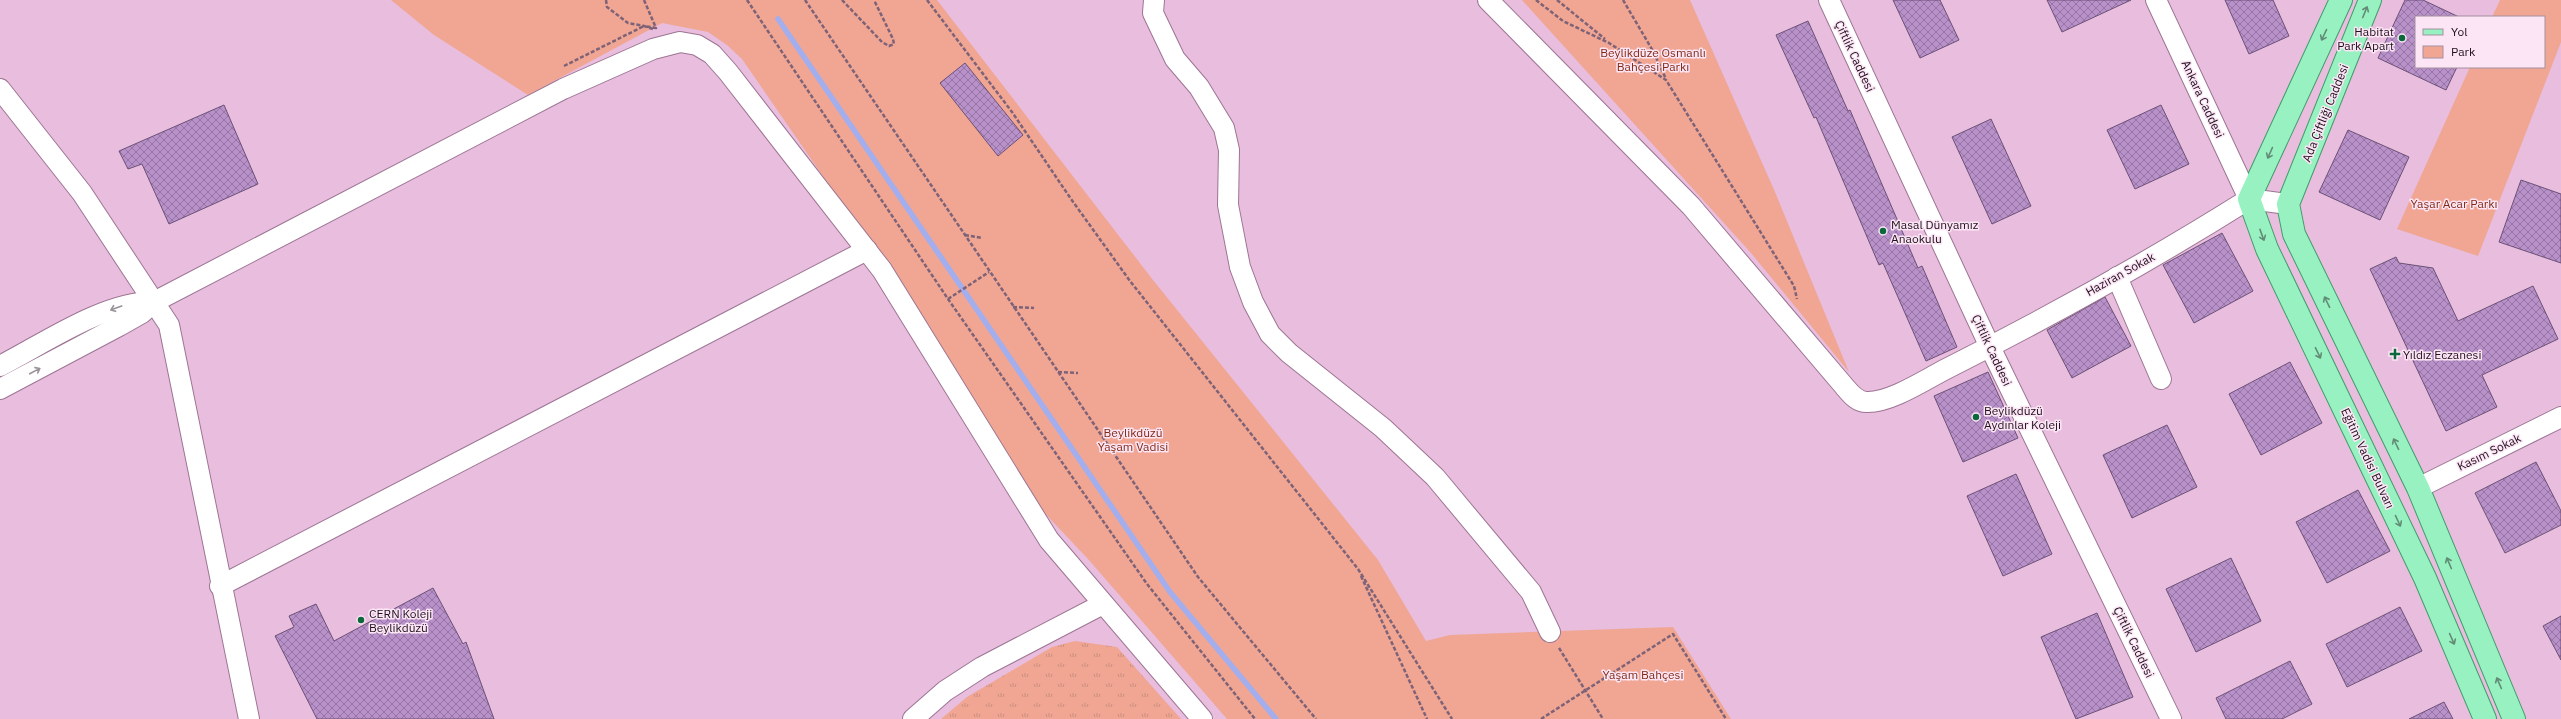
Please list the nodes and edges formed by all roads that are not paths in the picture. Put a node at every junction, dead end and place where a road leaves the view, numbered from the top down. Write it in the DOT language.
graph roads {
  1 [pos="1154,0"];
  2 [pos="1488,0"];
  3 [pos="1829,0"];
  4 [pos="2156,0"];
  5 [pos="2341,0"];
  6 [pos="2370,0"];
  7 [pos="0,90"];
  8 [pos="2249,199"];
  9 [pos="2288,204"];
  10 [pos="867,250"];
  11 [pos="2116,277"];
  12 [pos="154,302"];
  13 [pos="1990,347"];
  14 [pos="0,366"];
  15 [pos="2161,379"];
  16 [pos="0,389"];
  17 [pos="2561,416"];
  18 [pos="2418,488"];
  19 [pos="220,586"];
  20 [pos="1103,604"];
  21 [pos="1550,632"];
  22 [pos="249,719"];
  23 [pos="913,719"];
  24 [pos="1202,719"];
  25 [pos="2171,719"];
  26 [pos="2485,719"];
  27 [pos="2514,719"];
  1 -- 21 [label="street"];
  2 -- 13 [label="street, Haziran Sokak"];
  3 -- 13 [label="street, Çiftlik Caddesi"];
  4 -- 8 [label="street, Ankara Caddesi"];
  5 -- 8 [label="main road, one-way"];
  9 -- 6 [label="main road, Ada Çiftliği Caddesi, one-way"];
  7 -- 12 [label="street"];
  8 -- 9 [label="street"];
  8 -- 11 [label="street, Haziran Sokak"];
  8 -- 26 [label="main road, Eğitim Vadisi Bulvarı, one-way"];
  18 -- 9 [label="main road, one-way"];
  10 -- 12 [label="street"];
  10 -- 19 [label="street"];
  10 -- 20 [label="street"];
  11 -- 13 [label="street, Haziran Sokak"];
  11 -- 15 [label="street"];
  12 -- 14 [label="street, one-way"];
  16 -- 12 [label="street, one-way"];
  12 -- 19 [label="street"];
  13 -- 25 [label="street, Çiftlik Caddesi"];
  17 -- 18 [label="street, Kasım Sokak"];
  27 -- 18 [label="main road, one-way"];
  19 -- 22 [label="street"];
  20 -- 23 [label="street"];
  20 -- 24 [label="street"];
}
